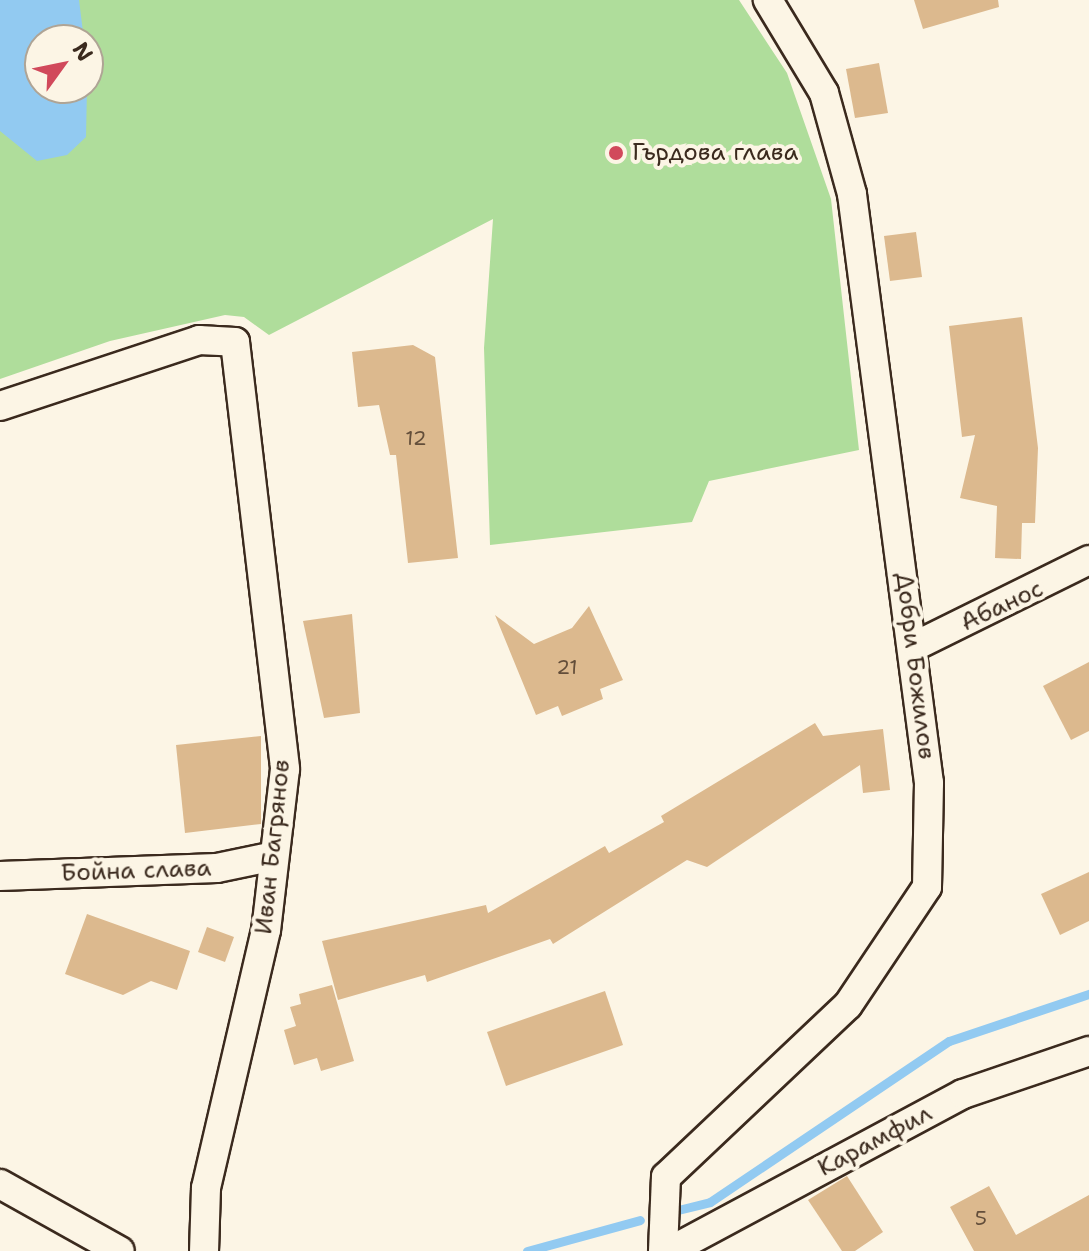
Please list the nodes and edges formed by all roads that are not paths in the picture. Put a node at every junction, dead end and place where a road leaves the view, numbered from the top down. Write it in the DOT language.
graph roads {
  1 [pos="768,0"];
  2 [pos="0,406"];
  3 [pos="1089,560"];
  4 [pos="913,647"];
  5 [pos="270,857"];
  6 [pos="0,876"];
  7 [pos="1089,1051"];
  8 [pos="0,1184"];
  9 [pos="120,1251"];
  10 [pos="204,1251"];
  11 [pos="663,1251"];
  12 [pos="670,1251"];
  1 -- 4 [label="street, Добри Божилов"];
  2 -- 5 [label="street, Иван Багрянов"];
  3 -- 4 [label="street, Абанос"];
  4 -- 11 [label="street, Добри Божилов"];
  5 -- 6 [label="street, Бойна слава"];
  5 -- 10 [label="street, Иван Багрянов"];
  7 -- 12 [label="street, Карамфил"];
  8 -- 9 [label="street"];
}
